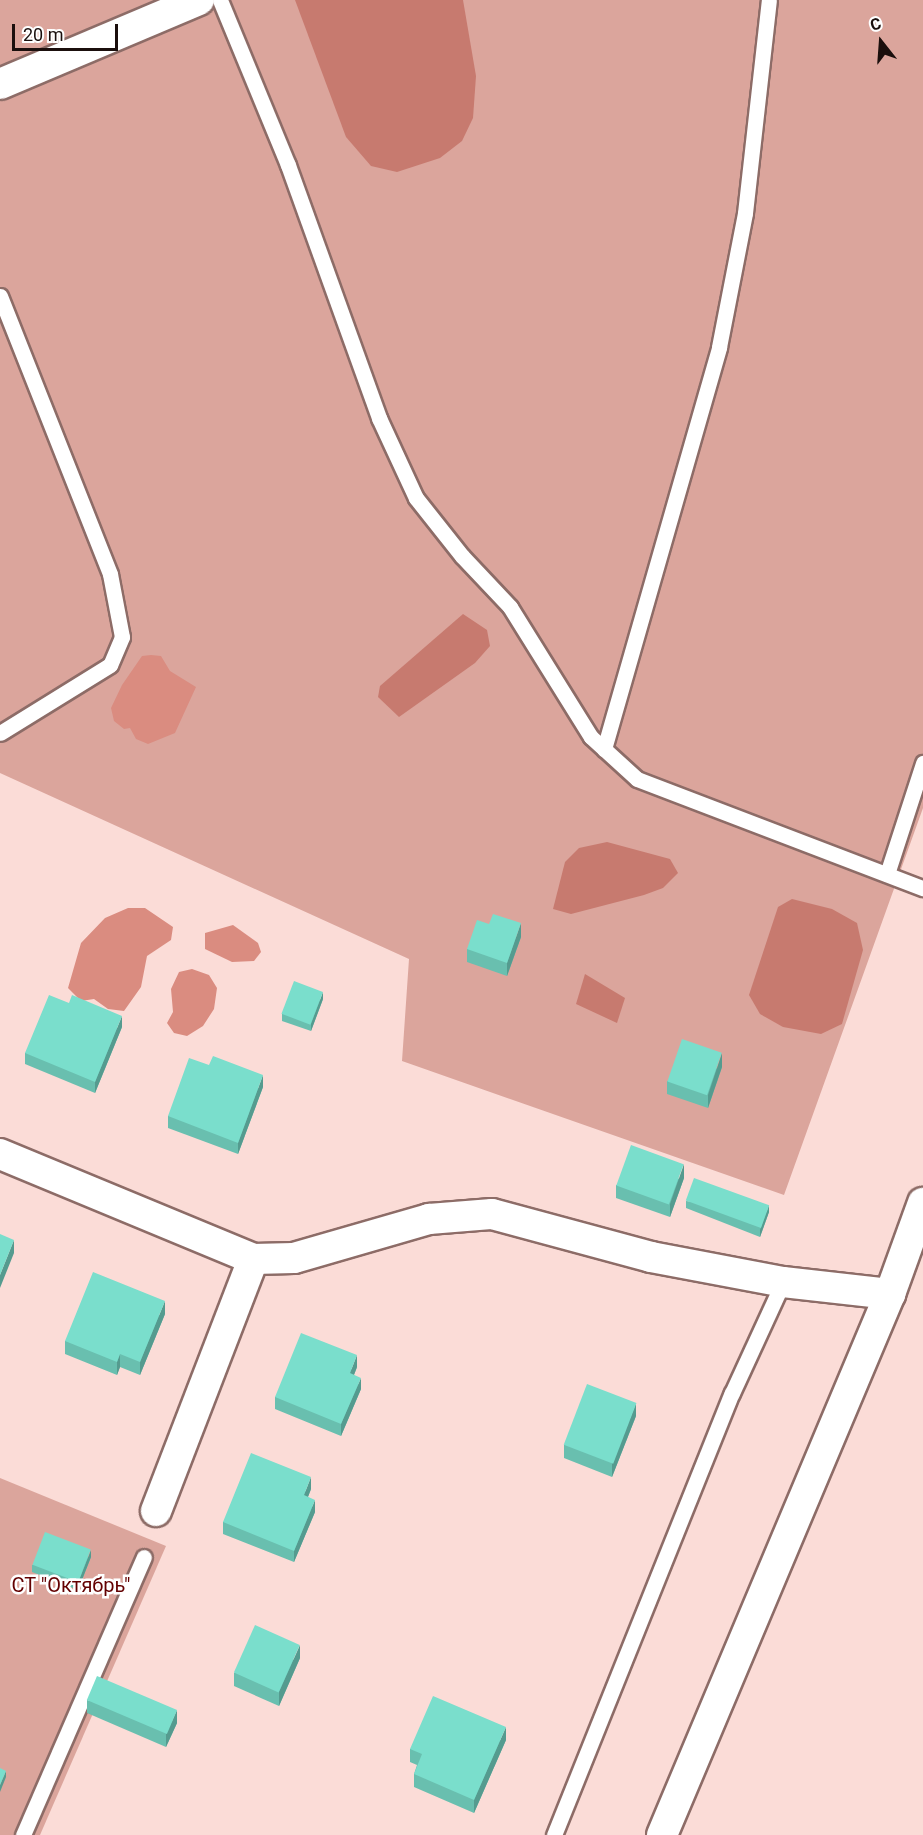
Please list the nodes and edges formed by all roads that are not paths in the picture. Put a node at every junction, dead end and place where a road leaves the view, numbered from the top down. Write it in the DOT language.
graph roads {
  1 [pos="199,0"];
  2 [pos="220,0"];
  3 [pos="768,0"];
  4 [pos="0,84"];
  5 [pos="0,296"];
  6 [pos="0,733"];
  7 [pos="604,749"];
  8 [pos="923,763"];
  9 [pos="886,874"];
  10 [pos="923,888"];
  11 [pos="0,1154"];
  12 [pos="923,1203"];
  13 [pos="253,1259"];
  14 [pos="783,1282"];
  15 [pos="891,1294"];
  16 [pos="156,1511"];
  17 [pos="144,1557"];
  18 [pos="23,1835"];
  19 [pos="554,1835"];
  20 [pos="662,1835"];
  1 -- 4 [label="street"];
  2 -- 7 [label="lane"];
  3 -- 7 [label="lane"];
  5 -- 6 [label="lane"];
  7 -- 9 [label="lane"];
  8 -- 9 [label="lane"];
  9 -- 10 [label="lane"];
  11 -- 13 [label="street"];
  12 -- 15 [label="street"];
  13 -- 14 [label="street"];
  13 -- 16 [label="street"];
  14 -- 15 [label="street"];
  14 -- 19 [label="lane"];
  15 -- 20 [label="street"];
  17 -- 18 [label="lane"];
}
